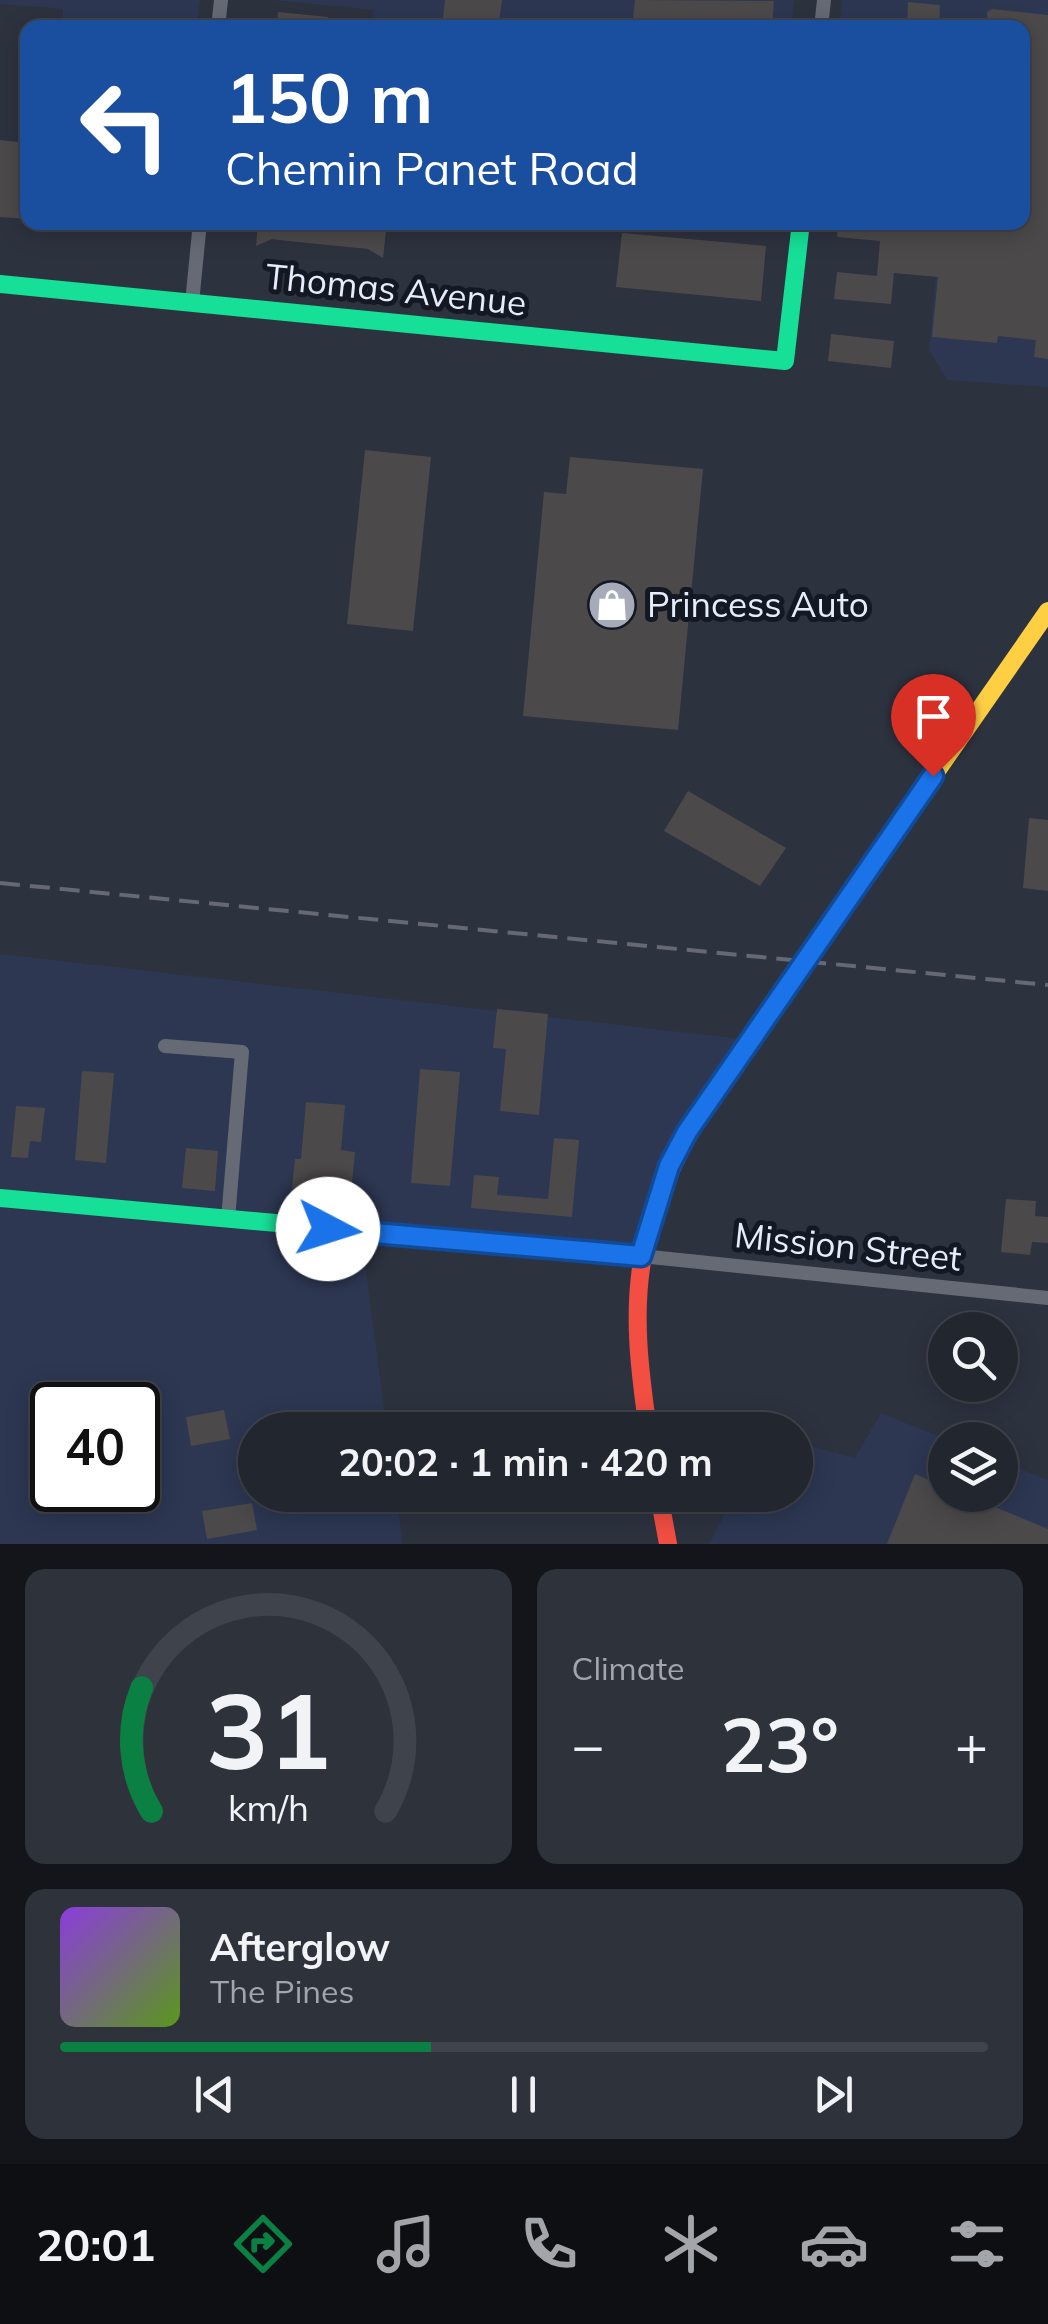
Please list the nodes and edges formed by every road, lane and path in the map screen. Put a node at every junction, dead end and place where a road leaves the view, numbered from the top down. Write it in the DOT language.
graph roads {
  1 [pos="199,230"];
  2 [pos="800,230"];
  3 [pos="0,284"];
  4 [pos="192,303"];
  5 [pos="1048,610"];
  6 [pos="165,1046"];
  7 [pos="0,1198"];
  8 [pos="228,1219"];
  9 [pos="641,1256"];
  10 [pos="1048,1298"];
  11 [pos="646,1412"];
  12 [pos="662,1512"];
  13 [pos="668,1544"];
  1 -- 4 [label="street"];
  2 -- 4 [label="street, Thomas Avenue"];
  3 -- 4 [label="street, Thomas Avenue"];
  5 -- 9 [label="street"];
  6 -- 8 [label="street"];
  7 -- 8 [label="street"];
  8 -- 9 [label="street"];
  9 -- 10 [label="street, Mission Street"];
  9 -- 11 [label="street"];
  12 -- 13 [label="street"];
}
